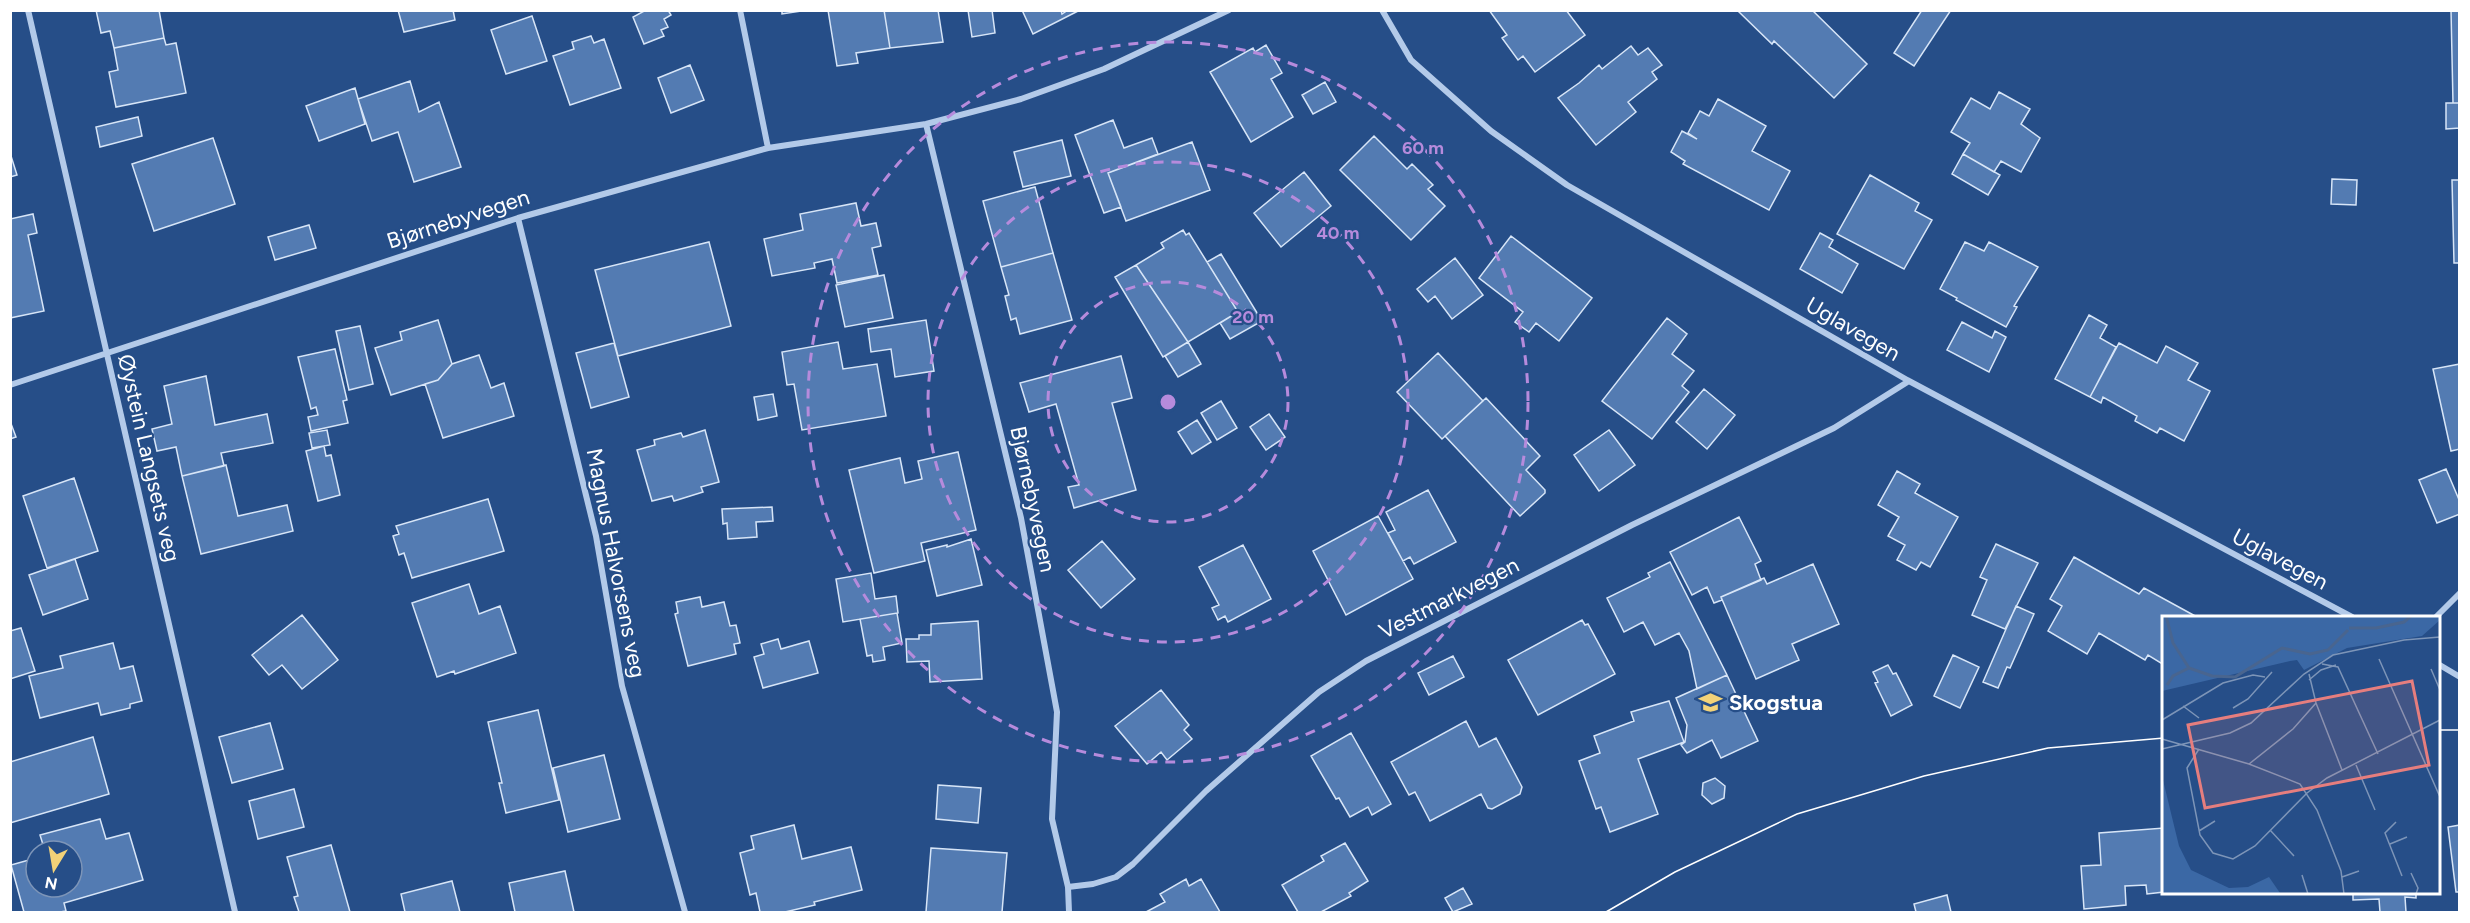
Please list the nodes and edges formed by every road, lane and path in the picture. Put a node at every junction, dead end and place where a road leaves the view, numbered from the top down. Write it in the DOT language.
graph roads {
  1 [pos="28,10"];
  2 [pos="740,10"];
  3 [pos="1229,10"];
  4 [pos="1382,10"];
  5 [pos="926,124"];
  6 [pos="768,147"];
  7 [pos="518,218"];
  8 [pos="106,353"];
  9 [pos="1909,381"];
  10 [pos="10,385"];
  11 [pos="2460,593"];
  12 [pos="2350,616"];
  13 [pos="2437,616"];
  14 [pos="2440,665"];
  15 [pos="2460,677"];
  16 [pos="1068,886"];
  17 [pos="235,912"];
  18 [pos="684,912"];
  19 [pos="1069,912"];
  1 -- 8 [label="street, Øystein Langsets veg"];
  2 -- 6 [label="street"];
  3 -- 5 [label="street, Bjørnebyvegen"];
  4 -- 9 [label="street, Uglavegen"];
  5 -- 6 [label="street, Bjørnebyvegen"];
  5 -- 16 [label="street, Bjørnebyvegen"];
  6 -- 7 [label="street, Bjørnebyvegen"];
  7 -- 8 [label="street, Bjørnebyvegen"];
  7 -- 18 [label="street, Magnus Halvorsens veg"];
  8 -- 10 [label="street, Bjørnebyvegen"];
  8 -- 17 [label="street, Øystein Langsets veg"];
  9 -- 12 [label="street, Uglavegen"];
  9 -- 16 [label="street, Vestmarkvegen"];
  11 -- 13 [label="street"];
  14 -- 15 [label="street"];
  16 -- 19 [label="street"];
}
